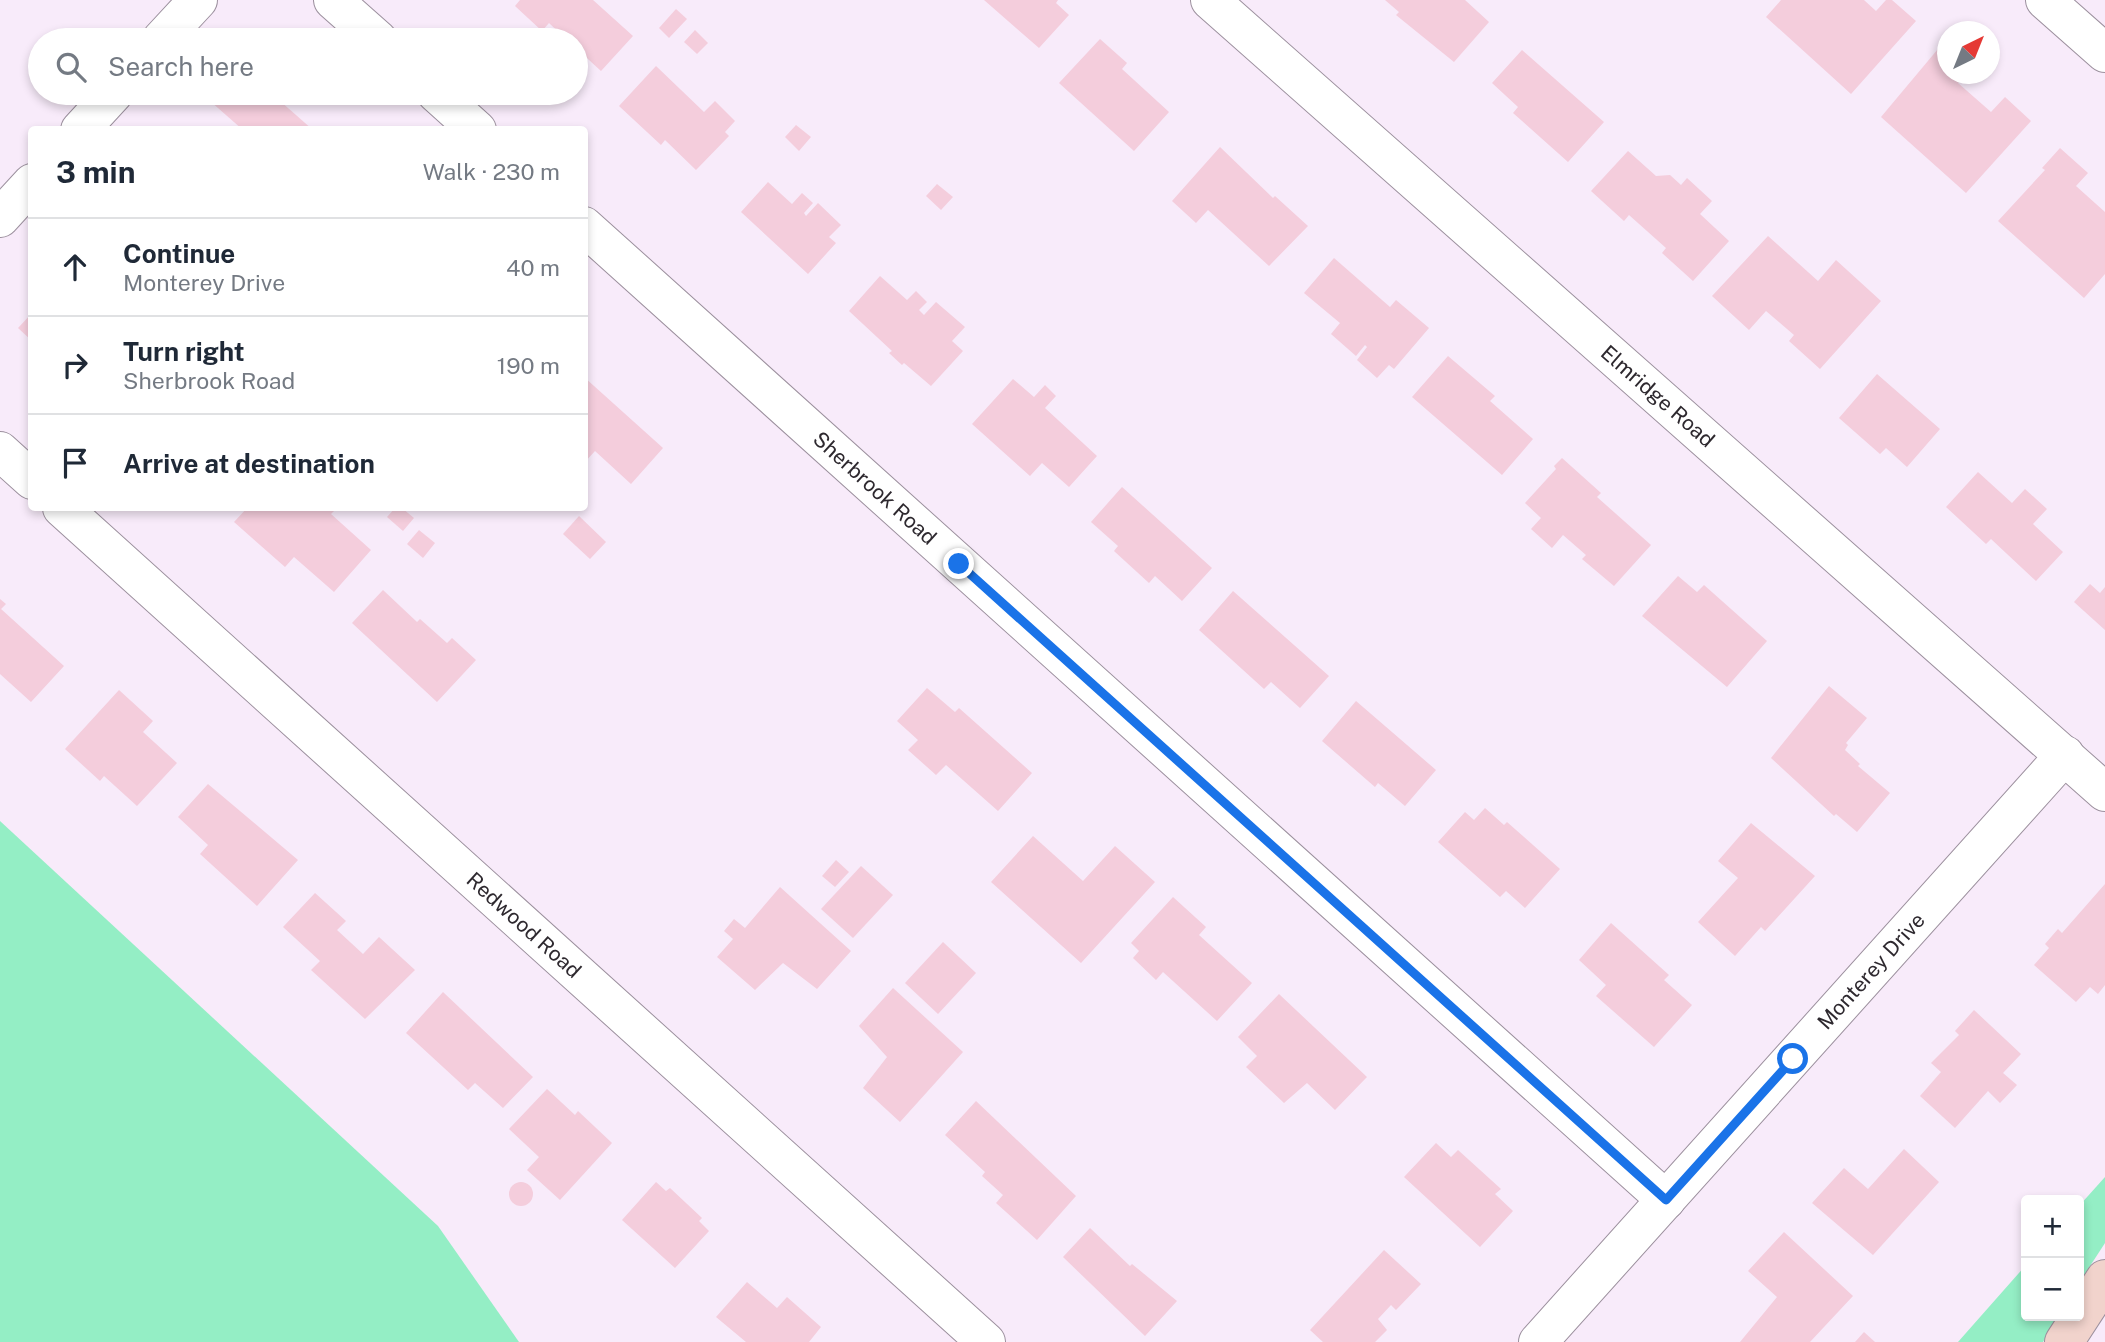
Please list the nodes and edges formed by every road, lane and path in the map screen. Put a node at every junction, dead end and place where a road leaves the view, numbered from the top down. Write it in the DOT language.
graph roads {
  1 [pos="198,0"];
  2 [pos="333,0"];
  3 [pos="1210,0"];
  4 [pos="2045,0"];
  5 [pos="172,28"];
  6 [pos="364,28"];
  7 [pos="2105,53"];
  8 [pos="103,105"];
  9 [pos="449,105"];
  10 [pos="84,126"];
  11 [pos="473,126"];
  12 [pos="28,187"];
  13 [pos="0,218"];
  14 [pos="588,230"];
  15 [pos="0,451"];
  16 [pos="28,476"];
  17 [pos="65,511"];
  18 [pos="2065,755"];
  19 [pos="2105,792"];
  20 [pos="1666,1200"];
  21 [pos="2105,1279"];
  22 [pos="986,1342"];
  23 [pos="1538,1342"];
  24 [pos="2064,1342"];
  1 -- 5 [label="street"];
  2 -- 6 [label="street"];
  3 -- 18 [label="street, Elmridge Road"];
  4 -- 7 [label="street"];
  8 -- 10 [label="street"];
  9 -- 11 [label="street"];
  12 -- 13 [label="street"];
  14 -- 20 [label="street, Sherbrook Road"];
  15 -- 16 [label="street"];
  17 -- 22 [label="street, Redwood Road"];
  18 -- 19 [label="street, Elmridge Road"];
  18 -- 20 [label="street, Monterey Drive"];
  20 -- 23 [label="street, Monterey Drive"];
  21 -- 24 [label="street"];
}
